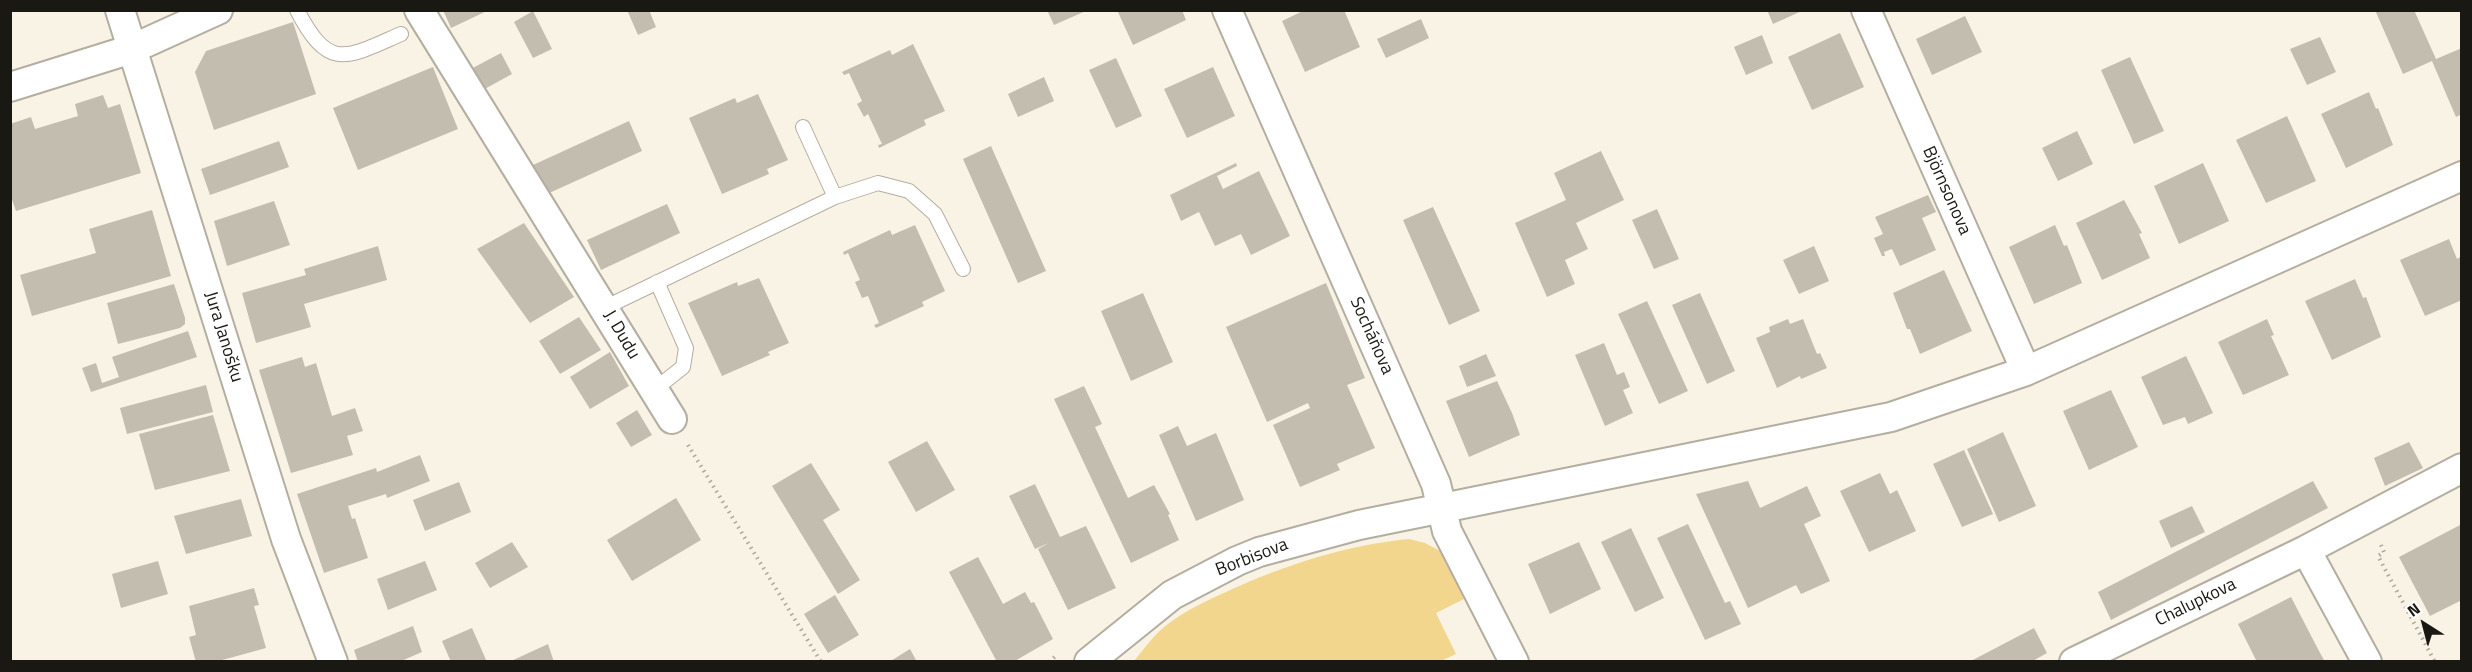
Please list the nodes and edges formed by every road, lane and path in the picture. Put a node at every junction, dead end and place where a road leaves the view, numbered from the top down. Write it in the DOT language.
graph roads {
  1 [pos="120,10"];
  2 [pos="218,10"];
  3 [pos="297,10"];
  4 [pos="419,10"];
  5 [pos="1227,10"];
  6 [pos="1866,10"];
  7 [pos="401,34"];
  8 [pos="132,49"];
  9 [pos="10,87"];
  10 [pos="803,127"];
  11 [pos="2462,176"];
  12 [pos="835,197"];
  13 [pos="963,269"];
  14 [pos="657,282"];
  15 [pos="604,308"];
  16 [pos="2026,371"];
  17 [pos="654,390"];
  18 [pos="672,419"];
  19 [pos="2462,468"];
  20 [pos="1441,510"];
  21 [pos="2306,550"];
  22 [pos="2378,556"];
  23 [pos="1077,655"];
  24 [pos="2083,659"];
  25 [pos="333,662"];
  26 [pos="821,662"];
  27 [pos="1049,662"];
  28 [pos="1514,662"];
  29 [pos="2367,662"];
  30 [pos="2435,662"];
  1 -- 8 [label="street, Jura Janošku"];
  2 -- 8 [label="street"];
  3 -- 7 [label="lane"];
  4 -- 15 [label="street, J. Dudu"];
  5 -- 20 [label="street, Socháňova"];
  6 -- 16 [label="street, Björnsonova"];
  8 -- 9 [label="street"];
  8 -- 25 [label="street, Jura Janošku"];
  10 -- 12 [label="lane"];
  11 -- 16 [label="street, Borbisova"];
  12 -- 13 [label="lane"];
  12 -- 14 [label="lane"];
  14 -- 15 [label="lane"];
  14 -- 17 [label="lane"];
  15 -- 17 [label="street, J. Dudu"];
  16 -- 20 [label="street, Borbisova"];
  17 -- 18 [label="street, J. Dudu"];
  18 -- 26 [label="path"];
  19 -- 21 [label="street, Chalupkova"];
  20 -- 23 [label="street, Borbisova"];
  20 -- 28 [label="street, Socháňova"];
  21 -- 24 [label="street, Chalupkova"];
  21 -- 29 [label="street"];
  22 -- 30 [label="path"];
  23 -- 27 [label="path"];
}
